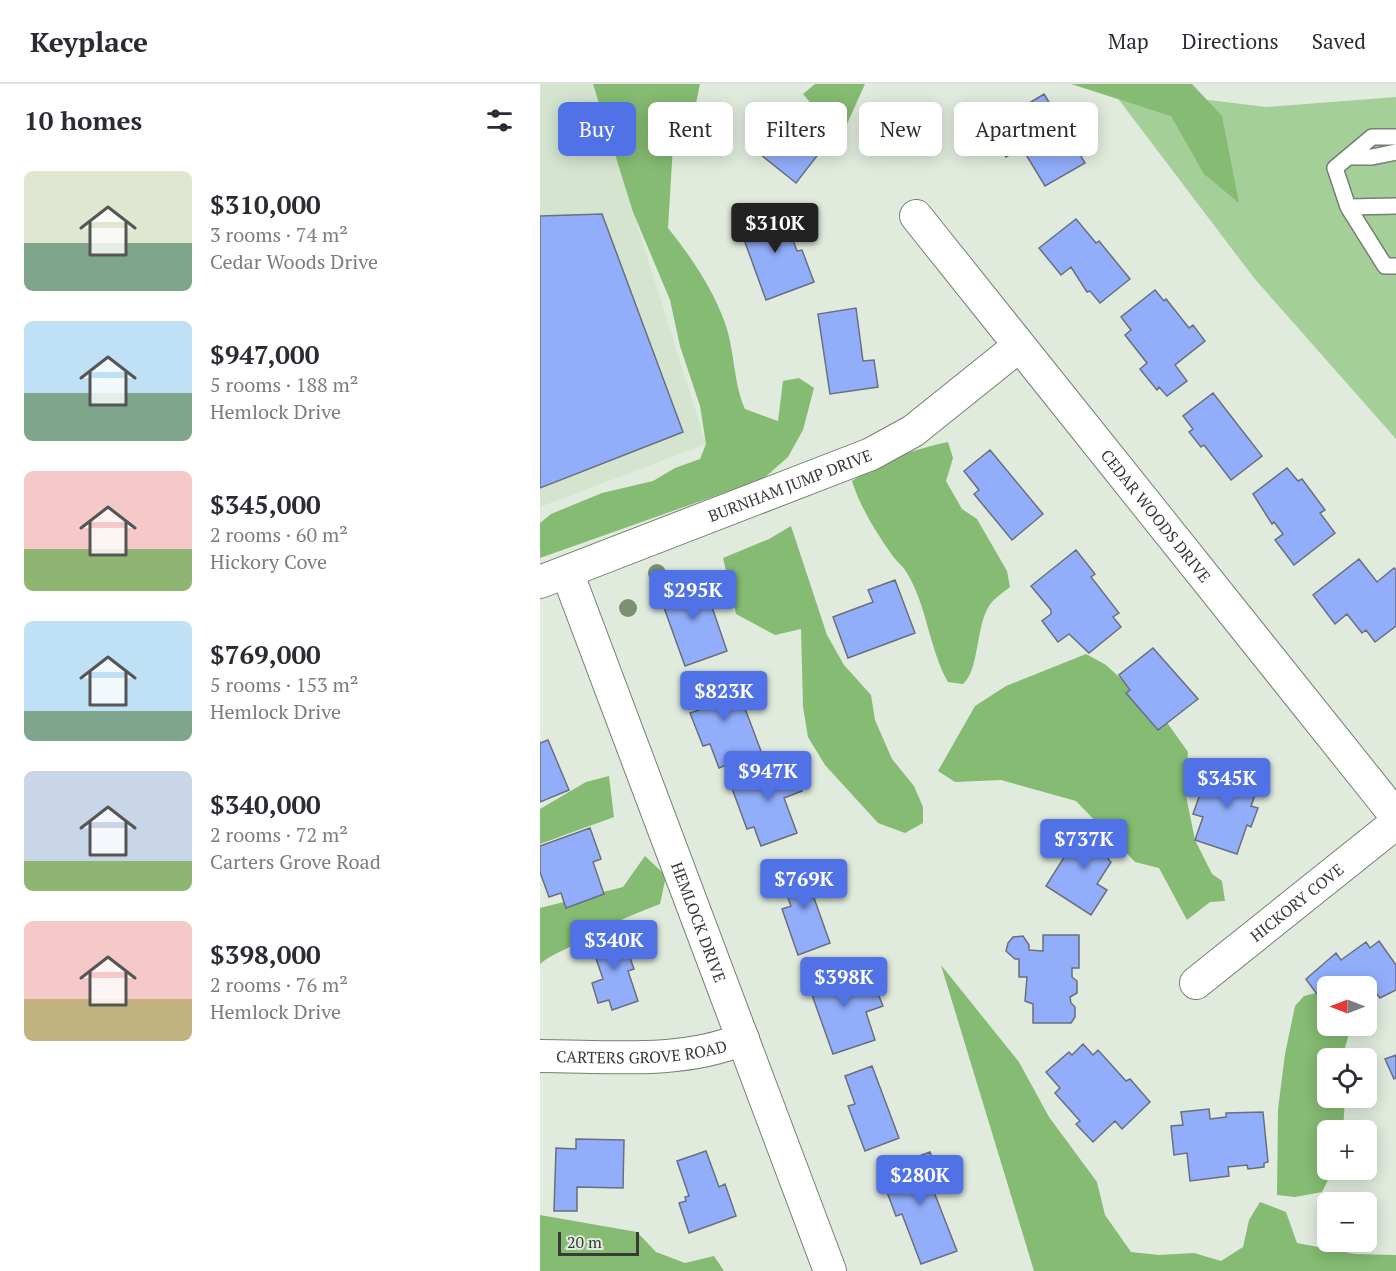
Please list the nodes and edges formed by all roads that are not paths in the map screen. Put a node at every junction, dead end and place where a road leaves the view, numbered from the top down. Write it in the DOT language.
graph roads {
  1 [pos="1396,137"];
  2 [pos="1396,152"];
  3 [pos="1350,157"];
  4 [pos="1372,157"];
  5 [pos="1396,165"];
  6 [pos="1396,206"];
  7 [pos="1348,207"];
  8 [pos="915,216"];
  9 [pos="1396,266"];
  10 [pos="1019,346"];
  11 [pos="553,577"];
  12 [pos="1396,816"];
  13 [pos="1396,823"];
  14 [pos="1196,982"];
  15 [pos="742,1039"];
  16 [pos="540,1056"];
  17 [pos="830,1271"];
  1 -- 3 [label="lane"];
  2 -- 4 [label="lane"];
  3 -- 4 [label="lane"];
  3 -- 7 [label="lane"];
  4 -- 5 [label="lane"];
  6 -- 7 [label="lane"];
  7 -- 9 [label="lane"];
  8 -- 10 [label="street, CEDAR WOODS DRIVE"];
  10 -- 11 [label="street, BURNHAM JUMP DRIVE"];
  10 -- 12 [label="street, CEDAR WOODS DRIVE"];
  11 -- 15 [label="street, HEMLOCK DRIVE"];
  13 -- 14 [label="street, HICKORY COVE"];
  15 -- 16 [label="street, CARTERS GROVE ROAD"];
  15 -- 17 [label="street, HEMLOCK DRIVE"];
}
